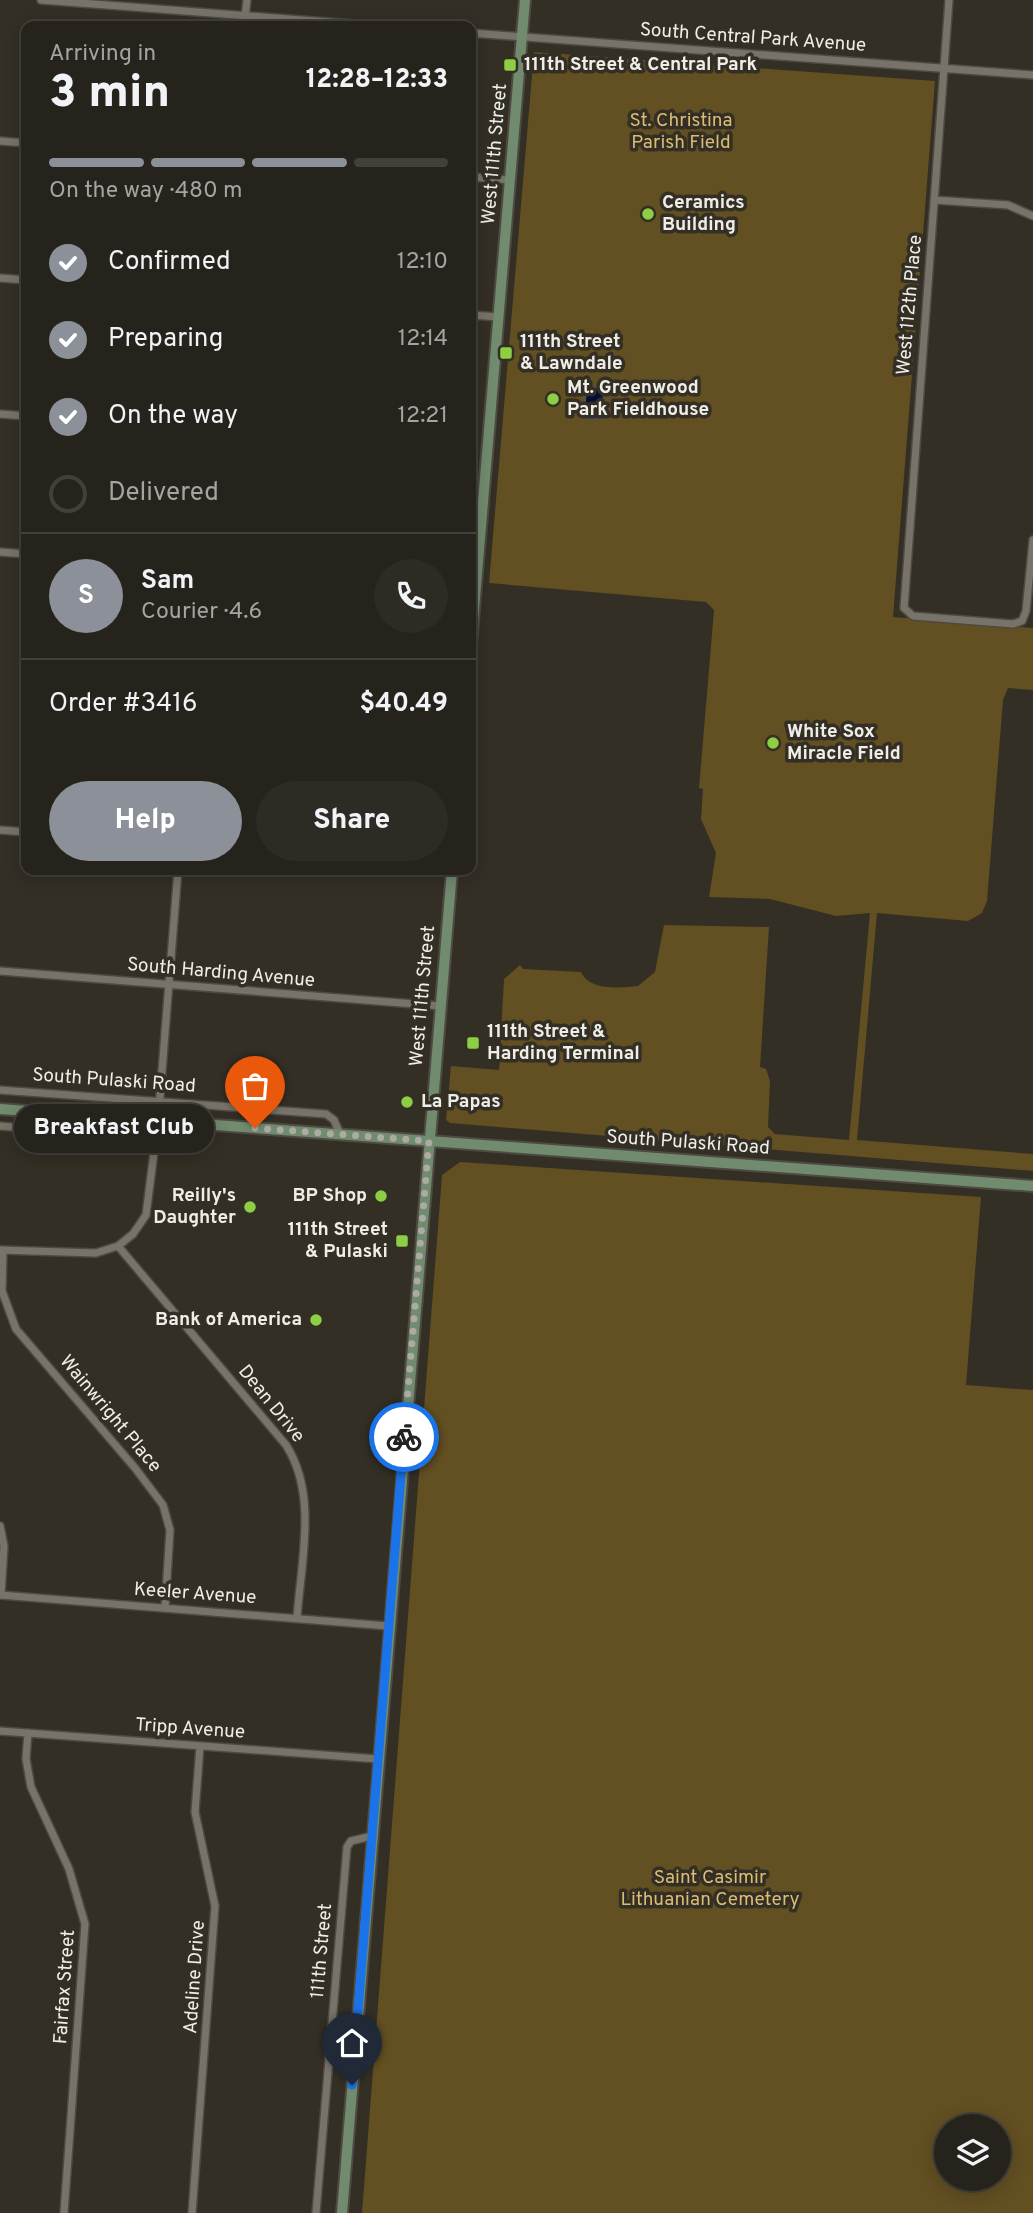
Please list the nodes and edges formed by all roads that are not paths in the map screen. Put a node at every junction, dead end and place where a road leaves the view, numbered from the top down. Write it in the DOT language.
graph roads {
  1 [pos="41,0"];
  2 [pos="247,0"];
  3 [pos="525,0"];
  4 [pos="949,0"];
  5 [pos="245,16"];
  6 [pos="244,21"];
  7 [pos="312,21"];
  8 [pos="476,33"];
  9 [pos="522,37"];
  10 [pos="945,68"];
  11 [pos="1033,75"];
  12 [pos="0,141"];
  13 [pos="21,143"];
  14 [pos="476,177"];
  15 [pos="510,180"];
  16 [pos="934,200"];
  17 [pos="1033,216"];
  18 [pos="0,278"];
  19 [pos="21,280"];
  20 [pos="476,315"];
  21 [pos="499,317"];
  22 [pos="0,414"];
  23 [pos="21,416"];
  24 [pos="1033,540"];
  25 [pos="0,552"];
  26 [pos="21,554"];
  27 [pos="1032,570"];
  28 [pos="476,586"];
  29 [pos="0,831"];
  30 [pos="21,832"];
  31 [pos="178,875"];
  32 [pos="452,875"];
  33 [pos="0,971"];
  34 [pos="169,984"];
  35 [pos="440,1006"];
  36 [pos="0,1090"];
  37 [pos="159,1102"];
  38 [pos="0,1109"];
  39 [pos="131,1119"];
  40 [pos="158,1121"];
  41 [pos="0,1126"];
  42 [pos="340,1134"];
  43 [pos="429,1141"];
  44 [pos="1033,1186"];
  45 [pos="118,1246"];
  46 [pos="1,1250"];
  47 [pos="0,1526"];
  48 [pos="0,1595"];
  49 [pos="165,1608"];
  50 [pos="297,1618"];
  51 [pos="388,1626"];
  52 [pos="0,1731"];
  53 [pos="28,1733"];
  54 [pos="200,1746"];
  55 [pos="378,1759"];
  56 [pos="372,1836"];
  57 [pos="64,2213"];
  58 [pos="192,2213"];
  59 [pos="316,2213"];
  60 [pos="342,2213"];
  1 -- 5 [label="street"];
  2 -- 5 [label="street"];
  3 -- 9 [label="main road, West 111th Street"];
  4 -- 10 [label="street, West 112th Place"];
  5 -- 6 [label="street"];
  5 -- 7 [label="street"];
  8 -- 9 [label="street, South Central Park Avenue"];
  9 -- 10 [label="street, South Central Park Avenue"];
  9 -- 15 [label="main road, West 111th Street"];
  10 -- 11 [label="street, South Central Park Avenue"];
  10 -- 16 [label="street, West 112th Place"];
  12 -- 13 [label="street"];
  14 -- 15 [label="street"];
  15 -- 21 [label="main road, West 111th Street"];
  16 -- 17 [label="street"];
  16 -- 27 [label="street, West 112th Place"];
  18 -- 19 [label="street"];
  20 -- 21 [label="street"];
  21 -- 28 [label="main road, West 111th Street"];
  22 -- 23 [label="street"];
  24 -- 27 [label="street"];
  25 -- 26 [label="street"];
  29 -- 30 [label="street"];
  31 -- 34 [label="street"];
  32 -- 35 [label="main road, West 111th Street"];
  33 -- 34 [label="street, South Harding Avenue"];
  34 -- 35 [label="street, South Harding Avenue"];
  34 -- 37 [label="street"];
  35 -- 43 [label="main road, West 111th Street"];
  36 -- 37 [label="street, South Pulaski Road"];
  37 -- 40 [label="street"];
  37 -- 42 [label="street, South Pulaski Road"];
  38 -- 39 [label="main road, South Pulaski Road"];
  39 -- 40 [label="main road, South Pulaski Road"];
  39 -- 41 [label="street, South Pulaski Road"];
  40 -- 42 [label="main road, South Pulaski Road"];
  40 -- 45 [label="street"];
  42 -- 43 [label="main road, South Pulaski Road"];
  43 -- 44 [label="main road, South Pulaski Road"];
  43 -- 51 [label="main road, West 111th Street"];
  45 -- 46 [label="street"];
  45 -- 50 [label="street, Dean Drive"];
  46 -- 49 [label="street, Wainwright Place"];
  47 -- 48 [label="street"];
  48 -- 49 [label="street, Keeler Avenue"];
  49 -- 50 [label="street, Keeler Avenue"];
  50 -- 51 [label="street, Keeler Avenue"];
  51 -- 55 [label="main road, West 111th Street"];
  52 -- 53 [label="street, Tripp Avenue"];
  53 -- 54 [label="street, Tripp Avenue"];
  53 -- 57 [label="street, Fairfax Street"];
  54 -- 55 [label="street, Tripp Avenue"];
  54 -- 58 [label="street, Adeline Drive"];
  55 -- 56 [label="main road, West 111th Street"];
  56 -- 59 [label="street, 111th Street"];
  56 -- 60 [label="main road, West 111th Street"];
}
